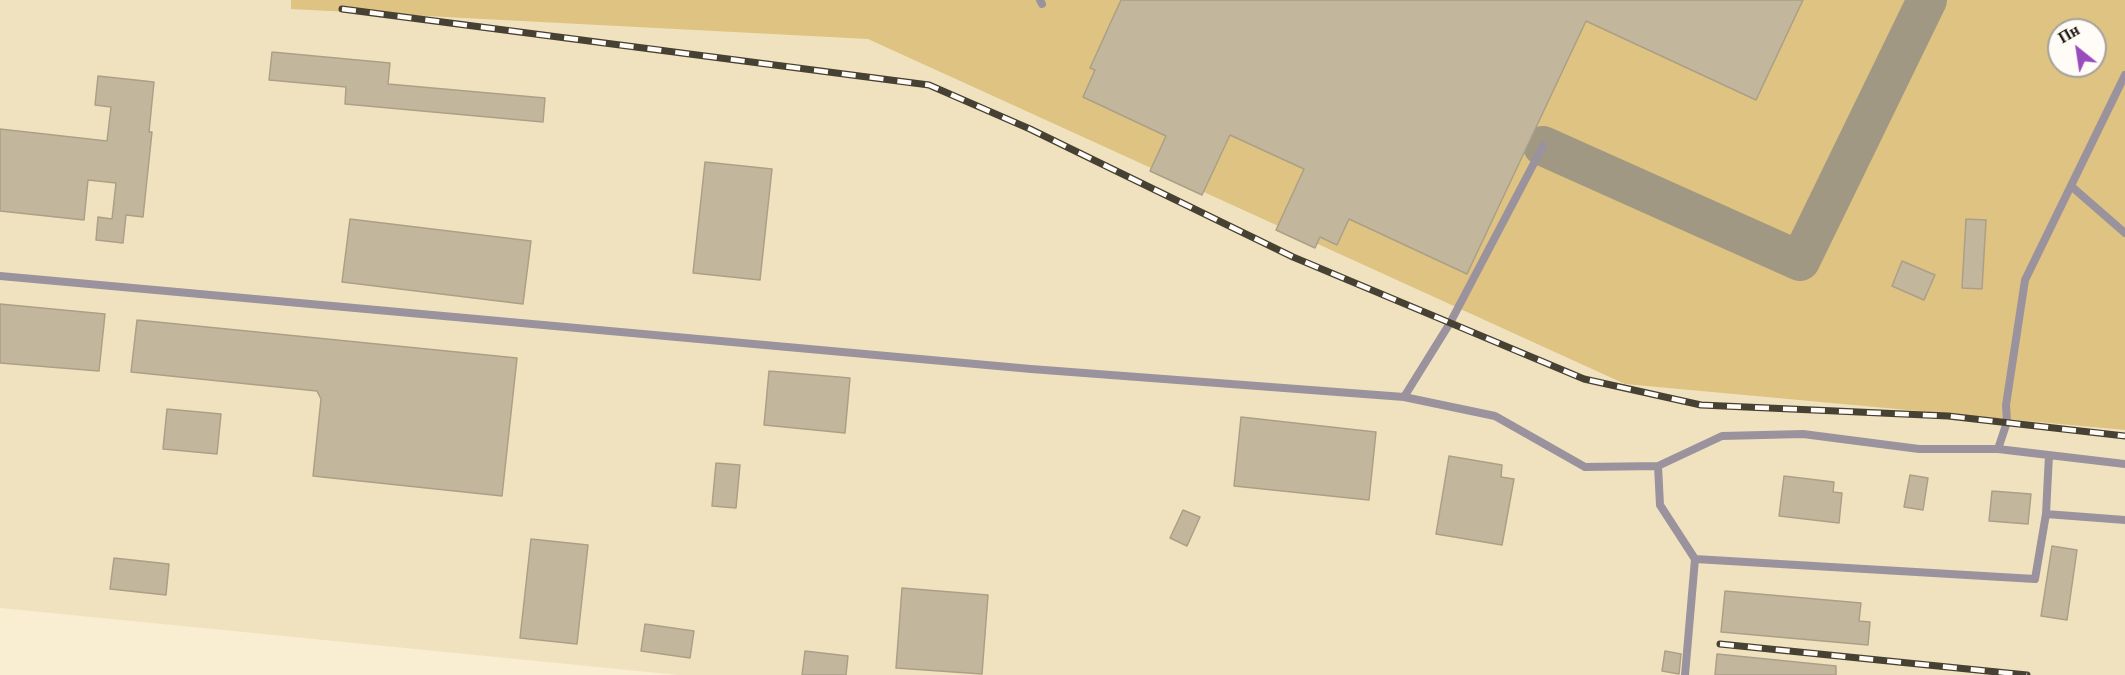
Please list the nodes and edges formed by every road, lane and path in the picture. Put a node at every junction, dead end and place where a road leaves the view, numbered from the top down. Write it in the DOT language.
graph roads {
  1 [pos="2125,75"];
  2 [pos="1543,146"];
  3 [pos="2071,186"];
  4 [pos="2125,233"];
  5 [pos="0,276"];
  6 [pos="1404,397"];
  7 [pos="1998,449"];
  8 [pos="2049,455"];
  9 [pos="2125,464"];
  10 [pos="1658,466"];
  11 [pos="2046,514"];
  12 [pos="2125,520"];
  13 [pos="1695,559"];
  14 [pos="1685,675"];
  1 -- 3 [label="lane"];
  2 -- 6 [label="lane"];
  3 -- 4 [label="lane"];
  3 -- 7 [label="lane"];
  5 -- 6 [label="lane"];
  6 -- 10 [label="lane"];
  7 -- 8 [label="lane"];
  7 -- 10 [label="lane"];
  8 -- 9 [label="lane"];
  8 -- 11 [label="lane"];
  10 -- 13 [label="lane"];
  11 -- 12 [label="lane"];
  11 -- 13 [label="lane"];
  13 -- 14 [label="lane"];
}
